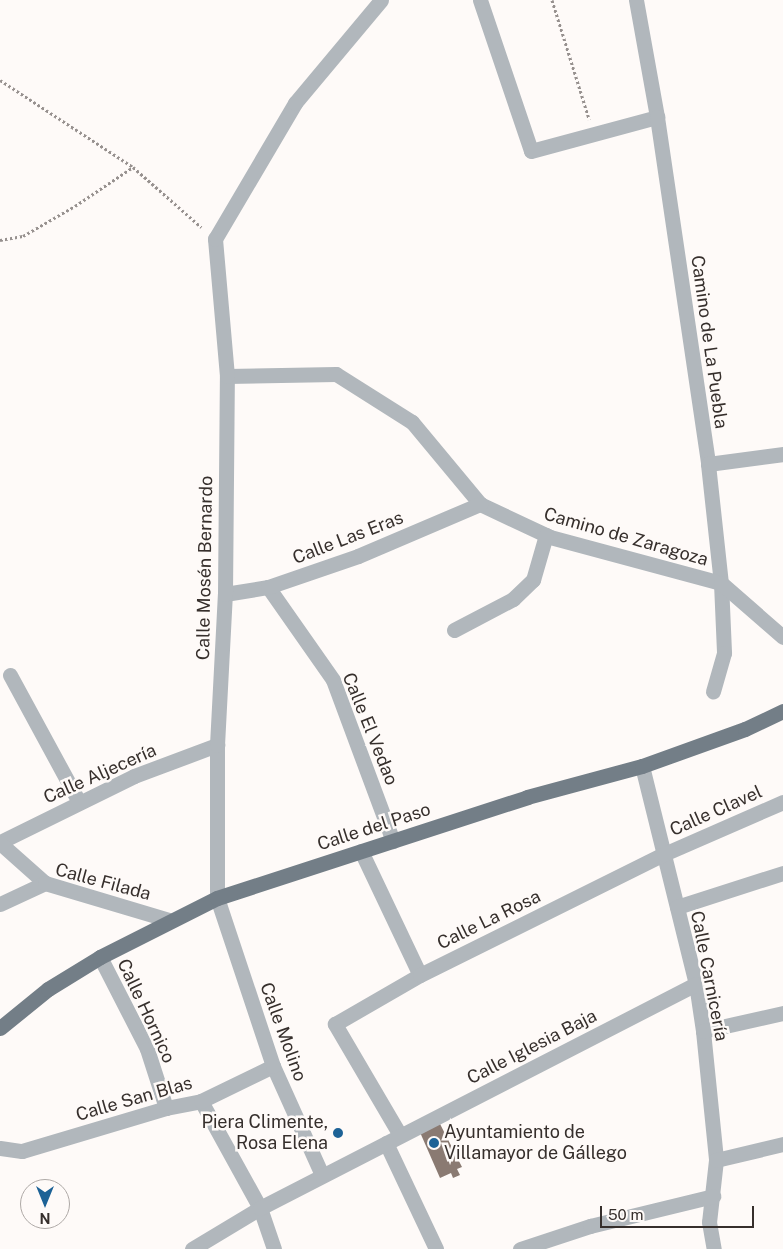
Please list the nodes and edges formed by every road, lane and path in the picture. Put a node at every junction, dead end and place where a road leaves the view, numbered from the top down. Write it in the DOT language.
graph roads {
  1 [pos="381,0"];
  2 [pos="480,0"];
  3 [pos="552,0"];
  4 [pos="636,0"];
  5 [pos="0,80"];
  6 [pos="656,117"];
  7 [pos="593,134"];
  8 [pos="133,167"];
  9 [pos="215,239"];
  10 [pos="0,240"];
  11 [pos="227,376"];
  12 [pos="783,454"];
  13 [pos="708,464"];
  14 [pos="480,504"];
  15 [pos="546,535"];
  16 [pos="721,583"];
  17 [pos="268,588"];
  18 [pos="225,594"];
  19 [pos="454,630"];
  20 [pos="783,638"];
  21 [pos="10,675"];
  22 [pos="713,691"];
  23 [pos="783,711"];
  24 [pos="217,745"];
  25 [pos="642,766"];
  26 [pos="79,802"];
  27 [pos="783,802"];
  28 [pos="394,841"];
  29 [pos="0,842"];
  30 [pos="360,851"];
  31 [pos="664,854"];
  32 [pos="783,873"];
  33 [pos="45,883"];
  34 [pos="217,898"];
  35 [pos="0,904"];
  36 [pos="677,907"];
  37 [pos="169,920"];
  38 [pos="100,958"];
  39 [pos="420,975"];
  40 [pos="696,984"];
  41 [pos="783,1013"];
  42 [pos="0,1028"];
  43 [pos="703,1031"];
  44 [pos="273,1066"];
  45 [pos="201,1101"];
  46 [pos="166,1108"];
  47 [pos="400,1136"];
  48 [pos="386,1143"];
  49 [pos="783,1144"];
  50 [pos="0,1148"];
  51 [pos="716,1160"];
  52 [pos="322,1175"];
  53 [pos="713,1196"];
  54 [pos="260,1208"];
  55 [pos="551,1244"];
  56 [pos="192,1249"];
  57 [pos="274,1249"];
  58 [pos="436,1249"];
  59 [pos="520,1249"];
  60 [pos="714,1249"];
  1 -- 9 [label="street"];
  2 -- 7 [label="street"];
  3 -- 7 [label="path"];
  4 -- 6 [label="street, Camino de La Puebla"];
  5 -- 8 [label="path"];
  6 -- 7 [label="street"];
  6 -- 13 [label="street, Camino de La Puebla"];
  8 -- 9 [label="path"];
  8 -- 10 [label="path"];
  9 -- 11 [label="street, Calle Mosén Bernardo"];
  11 -- 14 [label="street, Camino de Zaragoza"];
  11 -- 18 [label="street, Calle Mosén Bernardo"];
  12 -- 13 [label="street"];
  13 -- 16 [label="street, Camino de La Puebla"];
  14 -- 15 [label="street, Camino de Zaragoza"];
  14 -- 17 [label="street, Calle Las Eras"];
  15 -- 16 [label="street, Camino de Zaragoza"];
  15 -- 19 [label="street"];
  16 -- 20 [label="street, Camino de Zaragoza"];
  16 -- 22 [label="street, Camino de La Puebla"];
  17 -- 18 [label="street, Calle Las Eras"];
  17 -- 28 [label="street, Calle El Vedao"];
  18 -- 24 [label="street, Calle Mosén Bernardo"];
  21 -- 26 [label="street"];
  23 -- 25 [label="main road, Calle del Paso"];
  24 -- 26 [label="street, Calle Aljecería"];
  24 -- 34 [label="street, Calle Mosén Bernardo"];
  25 -- 28 [label="main road, Calle del Paso"];
  25 -- 31 [label="street, Calle Carnicería"];
  26 -- 29 [label="street, Calle Aljecería"];
  27 -- 31 [label="street, Calle Clavel"];
  28 -- 30 [label="main road, Calle del Paso"];
  29 -- 33 [label="street"];
  30 -- 34 [label="main road, Calle del Paso"];
  30 -- 39 [label="street"];
  31 -- 36 [label="street, Calle Carnicería"];
  31 -- 39 [label="street, Calle La Rosa"];
  32 -- 36 [label="street"];
  33 -- 35 [label="street, Calle Filada"];
  33 -- 37 [label="street, Calle Filada"];
  34 -- 37 [label="main road, Calle del Paso"];
  34 -- 44 [label="street, Calle Molino"];
  36 -- 40 [label="street, Calle Carnicería"];
  37 -- 38 [label="main road, Calle del Paso"];
  38 -- 42 [label="main road, Calle del Paso"];
  38 -- 46 [label="street, Calle Hornico"];
  39 -- 47 [label="street, Calle La Rosa"];
  40 -- 43 [label="street, Calle Carnicería"];
  40 -- 47 [label="street, Calle Iglesia Baja"];
  41 -- 43 [label="street"];
  43 -- 51 [label="street, Calle Carnicería"];
  44 -- 45 [label="street, Calle San Blas"];
  44 -- 52 [label="street, Calle Molino"];
  45 -- 46 [label="street, Calle San Blas"];
  45 -- 54 [label="street"];
  46 -- 50 [label="street, Calle San Blas"];
  47 -- 48 [label="street, Calle Iglesia Baja"];
  48 -- 52 [label="street, Calle Iglesia Baja"];
  48 -- 58 [label="street"];
  49 -- 51 [label="street"];
  51 -- 53 [label="street, Calle Carnicería"];
  52 -- 54 [label="street, Calle Iglesia Baja"];
  53 -- 55 [label="street"];
  53 -- 60 [label="street, Calle Carnicería"];
  54 -- 56 [label="street, Calle Iglesia Baja"];
  54 -- 57 [label="street"];
  55 -- 59 [label="street"];
}
